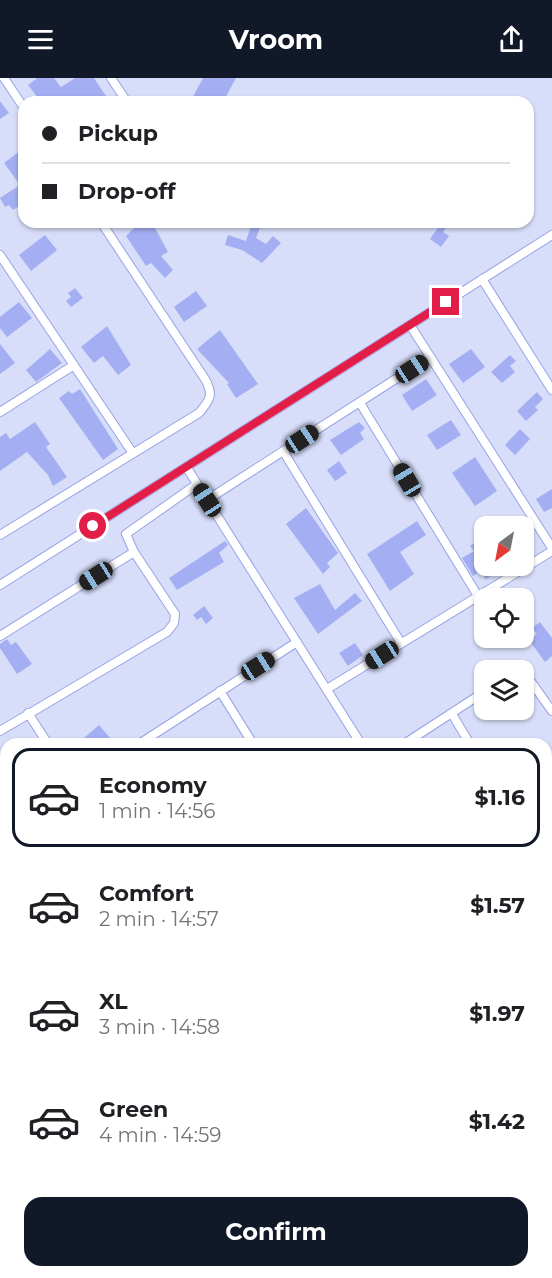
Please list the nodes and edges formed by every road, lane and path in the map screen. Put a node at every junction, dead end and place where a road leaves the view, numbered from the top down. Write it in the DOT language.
graph roads {
  1 [pos="4,78"];
  2 [pos="111,78"];
  3 [pos="123,96"];
  4 [pos="18,99"];
  5 [pos="105,228"];
  6 [pos="552,235"];
  7 [pos="0,255"];
  8 [pos="482,279"];
  9 [pos="410,325"];
  10 [pos="430,357"];
  11 [pos="74,365"];
  12 [pos="552,390"];
  13 [pos="360,403"];
  14 [pos="0,412"];
  15 [pos="132,452"];
  16 [pos="283,452"];
  17 [pos="187,468"];
  18 [pos="197,484"];
  19 [pos="207,500"];
  20 [pos="0,535"];
  21 [pos="552,549"];
  22 [pos="134,552"];
  23 [pos="0,585"];
  24 [pos="491,588"];
  25 [pos="474,589"];
  26 [pos="474,598"];
  27 [pos="0,636"];
  28 [pos="297,642"];
  29 [pos="401,644"];
  30 [pos="534,686"];
  31 [pos="327,689"];
  32 [pos="220,691"];
  33 [pos="474,699"];
  34 [pos="552,711"];
  35 [pos="28,713"];
  36 [pos="452,714"];
  37 [pos="0,731"];
  38 [pos="44,738"];
  39 [pos="157,738"];
  40 [pos="249,738"];
  41 [pos="357,738"];
  42 [pos="414,738"];
  43 [pos="466,738"];
  1 -- 4 [label="street"];
  2 -- 3 [label="street"];
  5 -- 15 [label="street"];
  6 -- 8 [label="street"];
  7 -- 11 [label="street"];
  8 -- 9 [label="street"];
  8 -- 12 [label="street"];
  9 -- 10 [label="street"];
  9 -- 17 [label="street"];
  10 -- 13 [label="street"];
  10 -- 21 [label="street"];
  11 -- 14 [label="street"];
  11 -- 15 [label="street"];
  13 -- 16 [label="street"];
  13 -- 25 [label="street"];
  15 -- 20 [label="street"];
  16 -- 19 [label="street"];
  16 -- 29 [label="street"];
  17 -- 18 [label="street"];
  17 -- 23 [label="street"];
  18 -- 19 [label="street"];
  18 -- 22 [label="street"];
  19 -- 28 [label="street"];
  21 -- 24 [label="street"];
  22 -- 27 [label="street"];
  22 -- 35 [label="street"];
  26 -- 29 [label="street"];
  28 -- 31 [label="street"];
  28 -- 32 [label="street"];
  29 -- 31 [label="street"];
  30 -- 34 [label="street"];
  31 -- 41 [label="street"];
  32 -- 39 [label="street"];
  32 -- 40 [label="street"];
  33 -- 36 [label="street"];
  35 -- 37 [label="street"];
  35 -- 38 [label="street"];
  36 -- 42 [label="street"];
  36 -- 43 [label="street"];
}
